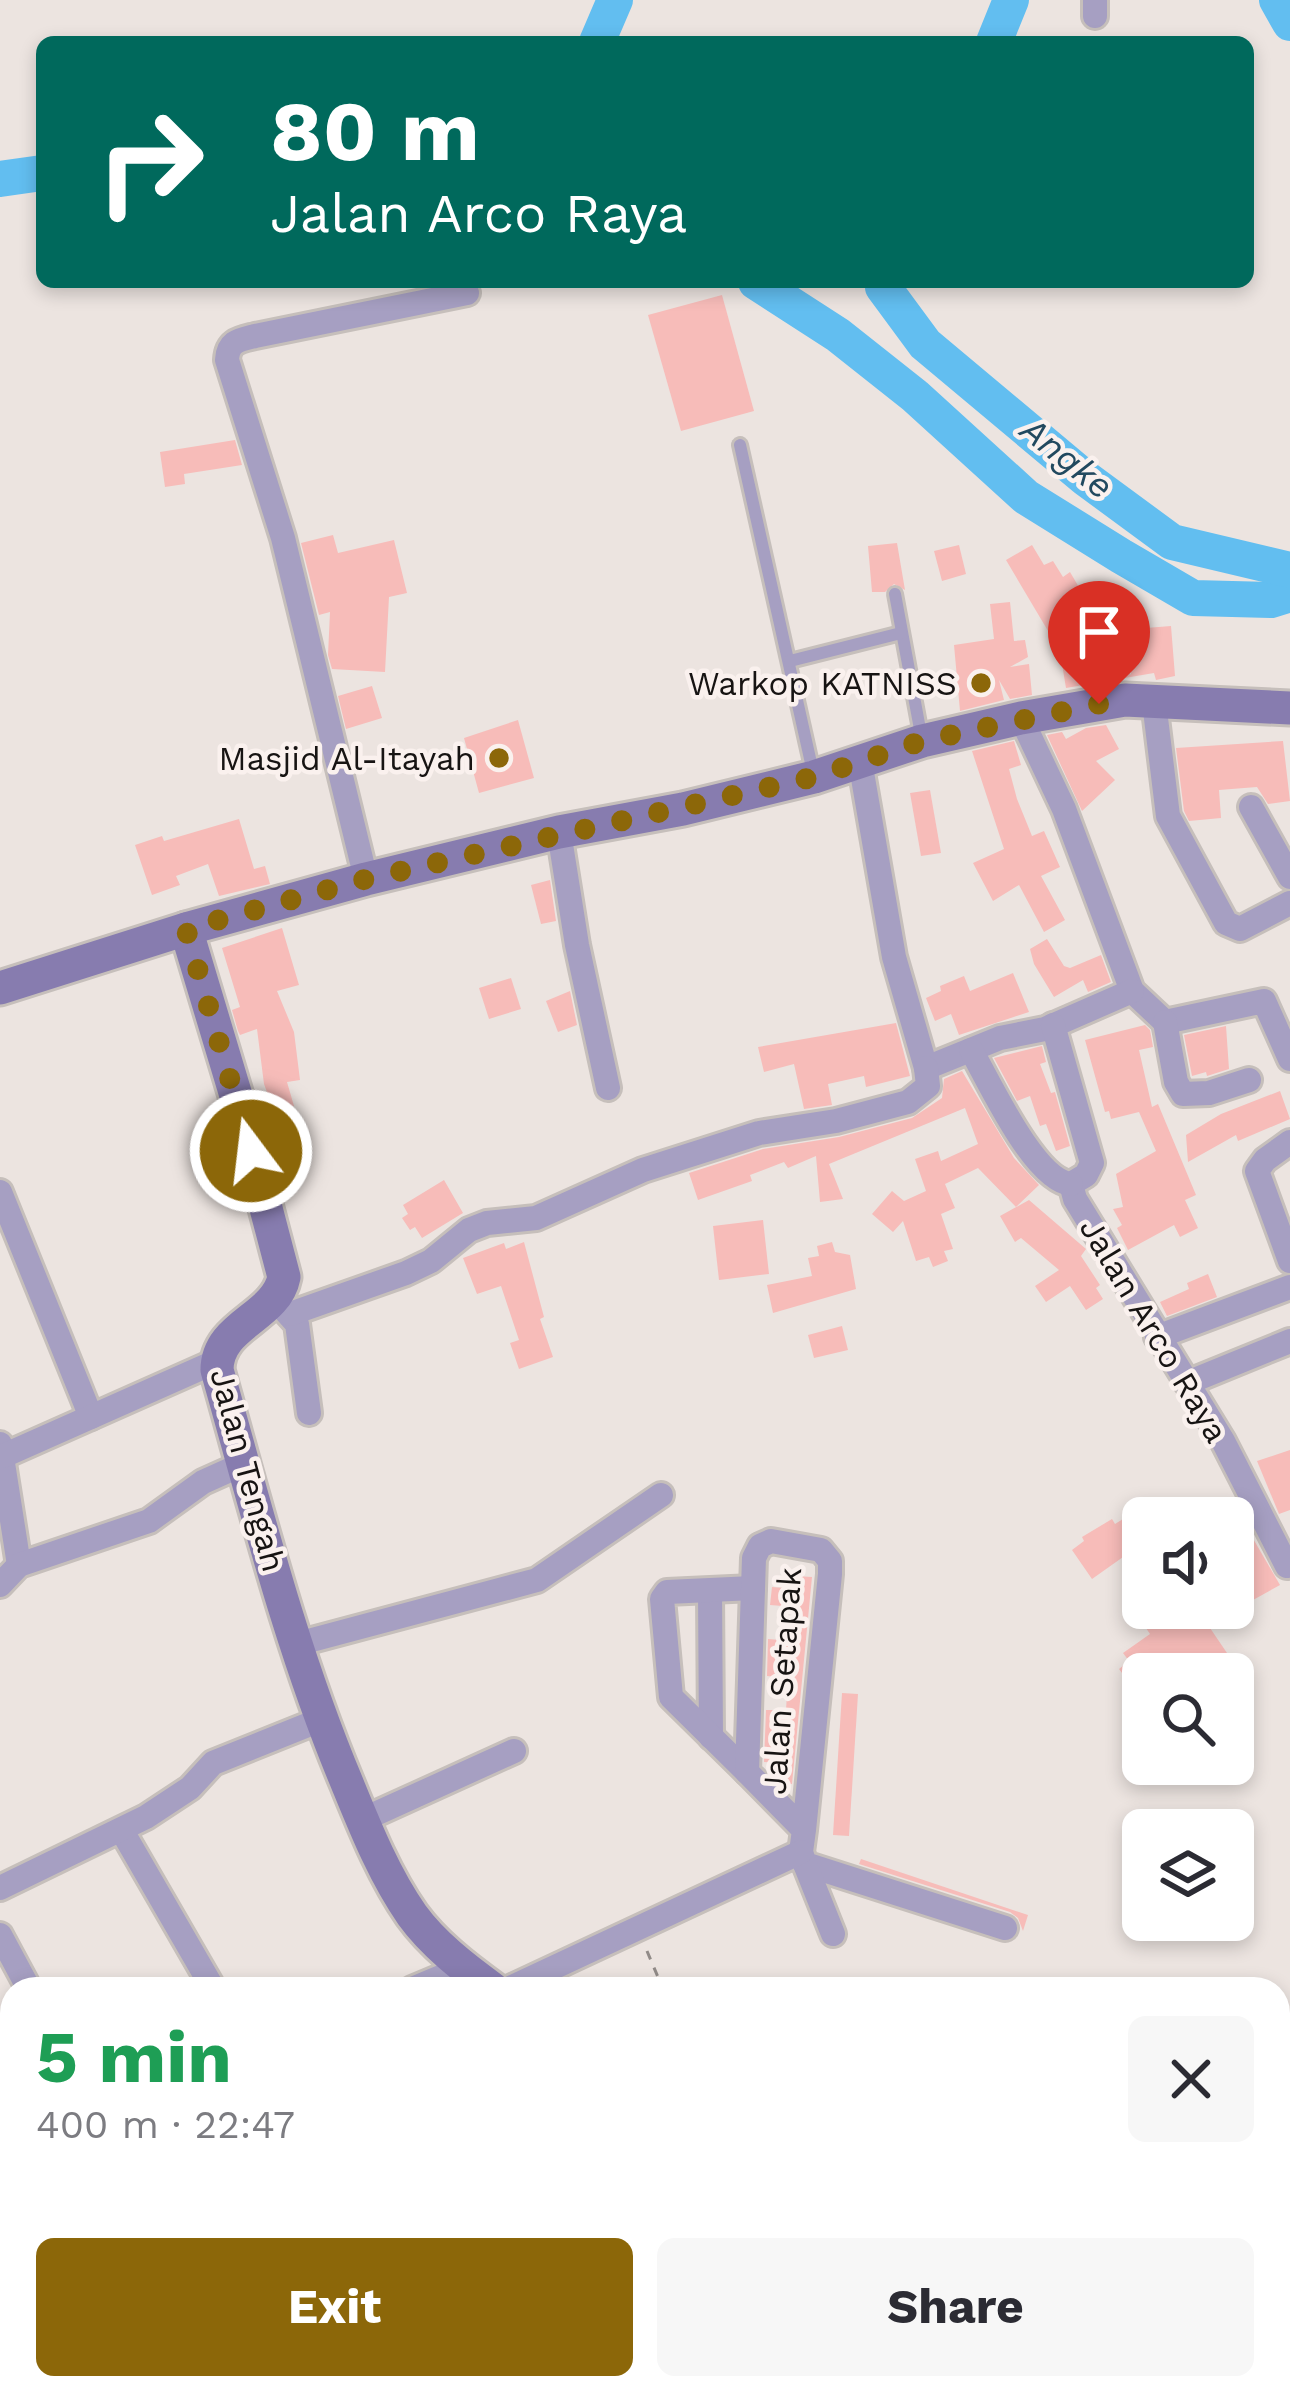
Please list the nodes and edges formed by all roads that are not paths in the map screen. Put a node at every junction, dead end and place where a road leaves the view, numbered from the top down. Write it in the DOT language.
graph roads {
  1 [pos="467,293"];
  2 [pos="740,445"];
  3 [pos="895,594"];
  4 [pos="901,633"];
  5 [pos="790,661"];
  6 [pos="1154,702"];
  7 [pos="1290,708"];
  8 [pos="1021,718"];
  9 [pos="922,741"];
  10 [pos="860,760"];
  11 [pos="814,777"];
  12 [pos="1251,807"];
  13 [pos="560,832"];
  14 [pos="1290,877"];
  15 [pos="366,879"];
  16 [pos="1290,903"];
  17 [pos="186,929"];
  18 [pos="0,988"];
  19 [pos="1132,991"];
  20 [pos="1165,1022"];
  21 [pos="1053,1025"];
  22 [pos="971,1051"];
  23 [pos="1290,1059"];
  24 [pos="926,1068"];
  25 [pos="1249,1080"];
  26 [pos="608,1088"];
  27 [pos="1290,1142"];
  28 [pos="1071,1184"];
  29 [pos="1,1199"];
  30 [pos="1290,1261"];
  31 [pos="1290,1287"];
  32 [pos="282,1307"];
  33 [pos="1157,1337"];
  34 [pos="1290,1341"];
  35 [pos="217,1361"];
  36 [pos="1186,1383"];
  37 [pos="309,1413"];
  38 [pos="92,1417"];
  39 [pos="1,1449"];
  40 [pos="243,1464"];
  41 [pos="4,1486"];
  42 [pos="661,1495"];
  43 [pos="20,1565"];
  44 [pos="1287,1566"];
  45 [pos="0,1585"];
  46 [pos="752,1588"];
  47 [pos="710,1591"];
  48 [pos="297,1644"];
  49 [pos="320,1720"];
  50 [pos="711,1738"];
  51 [pos="514,1751"];
  52 [pos="747,1772"];
  53 [pos="362,1820"];
  54 [pos="122,1831"];
  55 [pos="804,1849"];
  56 [pos="0,1888"];
  57 [pos="1005,1928"];
  58 [pos="833,1934"];
  59 [pos="0,1935"];
  60 [pos="463,1967"];
  61 [pos="23,1977"];
  62 [pos="206,1977"];
  63 [pos="440,1977"];
  64 [pos="477,1977"];
  65 [pos="533,1977"];
  1 -- 15 [label="street"];
  2 -- 5 [label="lane"];
  3 -- 4 [label="lane"];
  4 -- 5 [label="lane"];
  4 -- 9 [label="lane"];
  5 -- 11 [label="lane"];
  6 -- 7 [label="main road"];
  6 -- 8 [label="main road"];
  6 -- 16 [label="street"];
  8 -- 9 [label="main road"];
  8 -- 19 [label="street"];
  9 -- 10 [label="main road"];
  10 -- 11 [label="main road"];
  10 -- 24 [label="street"];
  11 -- 13 [label="main road"];
  12 -- 14 [label="street"];
  13 -- 15 [label="main road"];
  13 -- 26 [label="street"];
  15 -- 17 [label="main road"];
  17 -- 18 [label="main road"];
  17 -- 32 [label="main road"];
  19 -- 20 [label="street"];
  19 -- 21 [label="street"];
  20 -- 23 [label="street"];
  20 -- 25 [label="street"];
  21 -- 22 [label="street"];
  21 -- 28 [label="street, Jalan Arco Raya"];
  22 -- 24 [label="street"];
  22 -- 28 [label="street"];
  24 -- 32 [label="street"];
  27 -- 30 [label="street"];
  28 -- 33 [label="street, Jalan Arco Raya"];
  29 -- 38 [label="street"];
  31 -- 33 [label="street"];
  32 -- 35 [label="main road, Jalan Tengah"];
  32 -- 37 [label="street"];
  33 -- 36 [label="street, Jalan Arco Raya"];
  34 -- 36 [label="street"];
  35 -- 38 [label="street"];
  35 -- 40 [label="main road, Jalan Tengah"];
  36 -- 44 [label="street, Jalan Arco Raya"];
  38 -- 39 [label="street"];
  39 -- 41 [label="street"];
  40 -- 43 [label="street"];
  40 -- 48 [label="main road, Jalan Tengah"];
  41 -- 43 [label="street"];
  42 -- 48 [label="street"];
  43 -- 45 [label="street"];
  46 -- 47 [label="street"];
  46 -- 52 [label="street, Jalan Setapak"];
  46 -- 55 [label="street, Jalan Setapak"];
  47 -- 50 [label="street"];
  47 -- 50 [label="street"];
  48 -- 49 [label="main road, Jalan Tengah"];
  49 -- 53 [label="main road, Jalan Tengah"];
  49 -- 54 [label="street"];
  50 -- 52 [label="street"];
  51 -- 53 [label="street"];
  52 -- 55 [label="street, Jalan Setapak"];
  53 -- 60 [label="main road, Jalan Tengah"];
  54 -- 56 [label="street"];
  54 -- 62 [label="street"];
  55 -- 57 [label="street, Jalan Setapak"];
  55 -- 58 [label="street"];
  55 -- 65 [label="street"];
  59 -- 61 [label="street"];
  60 -- 63 [label="street"];
  60 -- 64 [label="main road, Jalan Tengah"];
}
